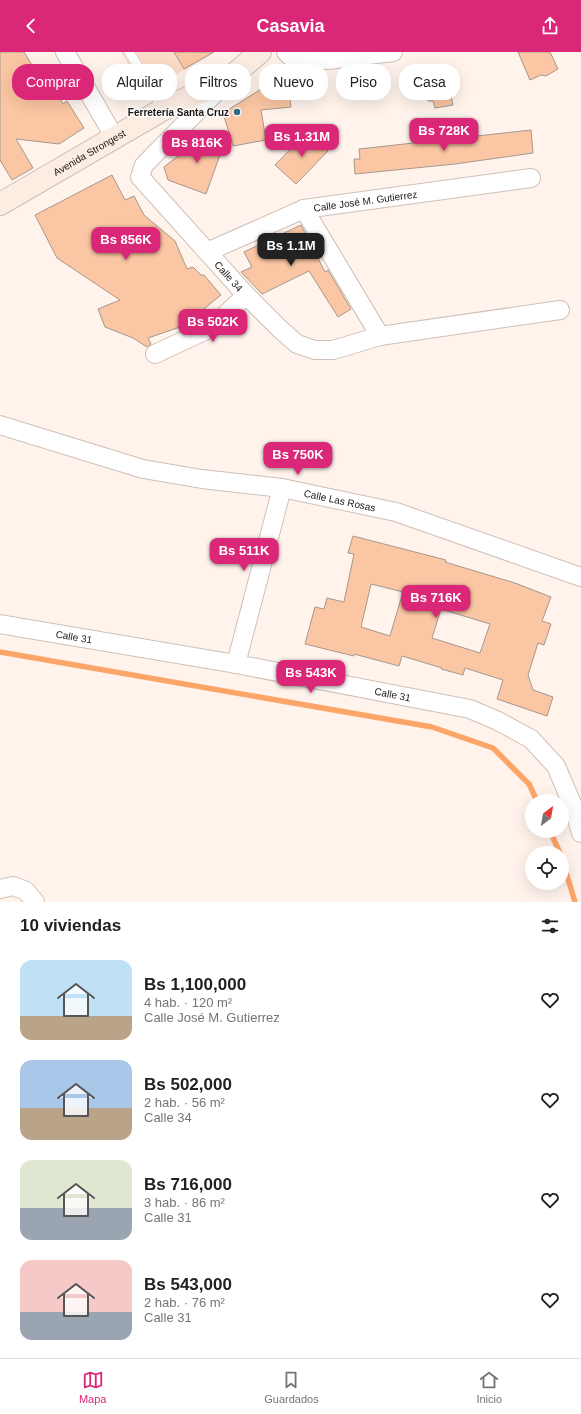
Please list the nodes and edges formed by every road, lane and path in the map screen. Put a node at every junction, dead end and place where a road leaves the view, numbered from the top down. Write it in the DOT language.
graph roads {
  1 [pos="65,52"];
  2 [pos="129,52"];
  3 [pos="260,52"];
  4 [pos="286,52"];
  5 [pos="392,52"];
  6 [pos="246,64"];
  7 [pos="185,99"];
  8 [pos="209,100"];
  9 [pos="162,110"];
  10 [pos="115,138"];
  11 [pos="531,178"];
  12 [pos="0,204"];
  13 [pos="304,209"];
  14 [pos="208,252"];
  15 [pos="246,295"];
  16 [pos="560,310"];
  17 [pos="380,336"];
  18 [pos="155,354"];
  19 [pos="0,425"];
  20 [pos="282,488"];
  21 [pos="581,577"];
  22 [pos="0,624"];
  23 [pos="236,664"];
  24 [pos="577,798"];
  25 [pos="581,833"];
  26 [pos="0,889"];
  27 [pos="35,902"];
  1 -- 10 [label="street"];
  2 -- 9 [label="lane"];
  3 -- 6 [label="main road, Avenida Strongest"];
  4 -- 5 [label="street"];
  7 -- 9 [label="main road, Avenida Strongest"];
  8 -- 14 [label="street, Calle 34"];
  9 -- 10 [label="main road, Avenida Strongest"];
  10 -- 12 [label="main road, Avenida Strongest"];
  11 -- 13 [label="street, Calle José M. Gutierrez"];
  13 -- 14 [label="street, Calle José M. Gutierrez"];
  13 -- 17 [label="street"];
  14 -- 15 [label="street, Calle 34"];
  15 -- 17 [label="street, Calle 34"];
  15 -- 18 [label="street"];
  16 -- 17 [label="street, Calle 34"];
  19 -- 20 [label="street, Calle Las Rosas"];
  20 -- 21 [label="street, Calle Las Rosas"];
  20 -- 23 [label="street"];
  22 -- 23 [label="street, Calle 31"];
  23 -- 24 [label="street, Calle 31"];
  24 -- 25 [label="street, Calle 31"];
  26 -- 27 [label="street"];
}
